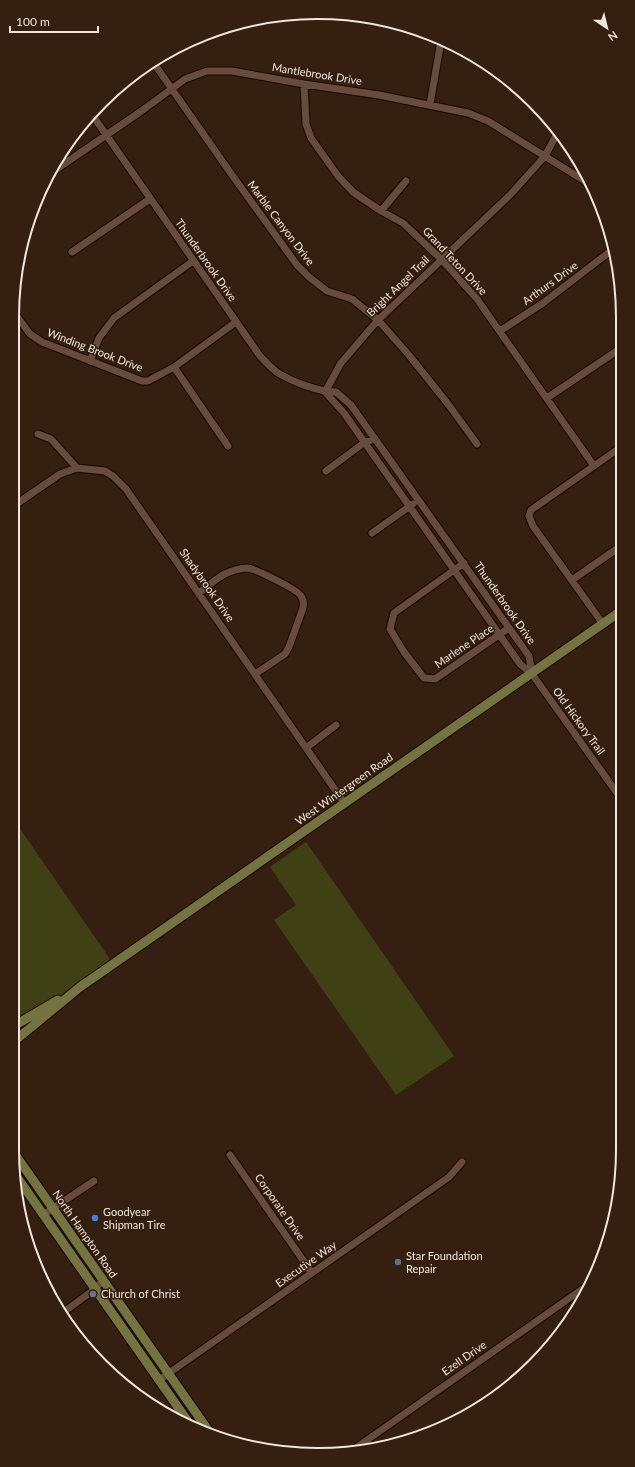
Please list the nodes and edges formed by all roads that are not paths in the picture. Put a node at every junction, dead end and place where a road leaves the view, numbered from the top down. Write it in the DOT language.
graph roads {
  1 [pos="440,46"];
  2 [pos="156,66"];
  3 [pos="304,84"];
  4 [pos="172,89"];
  5 [pos="430,104"];
  6 [pos="95,119"];
  7 [pos="106,135"];
  8 [pos="555,137"];
  9 [pos="545,156"];
  10 [pos="60,167"];
  11 [pos="582,179"];
  12 [pos="406,181"];
  13 [pos="150,199"];
  14 [pos="381,211"];
  15 [pos="72,252"];
  16 [pos="609,253"];
  17 [pos="442,260"];
  18 [pos="193,261"];
  19 [pos="19,320"];
  20 [pos="378,320"];
  21 [pos="236,322"];
  22 [pos="500,330"];
  23 [pos="616,351"];
  24 [pos="90,361"];
  25 [pos="174,367"];
  26 [pos="325,392"];
  27 [pos="547,398"];
  28 [pos="38,434"];
  29 [pos="375,439"];
  30 [pos="364,442"];
  31 [pos="478,444"];
  32 [pos="228,446"];
  33 [pos="616,451"];
  34 [pos="594,466"];
  35 [pos="77,468"];
  36 [pos="326,471"];
  37 [pos="419,501"];
  38 [pos="19,502"];
  39 [pos="410,507"];
  40 [pos="372,533"];
  41 [pos="616,549"];
  42 [pos="464,563"];
  43 [pos="455,570"];
  44 [pos="572,580"];
  45 [pos="199,593"];
  46 [pos="616,615"];
  47 [pos="603,624"];
  48 [pos="509,628"];
  49 [pos="500,635"];
  50 [pos="255,674"];
  51 [pos="532,674"];
  52 [pos="336,725"];
  53 [pos="306,748"];
  54 [pos="616,792"];
  55 [pos="345,804"];
  56 [pos="80,987"];
  57 [pos="60,999"];
  58 [pos="19,1023"];
  59 [pos="19,1031"];
  60 [pos="19,1037"];
  61 [pos="230,1155"];
  62 [pos="20,1161"];
  63 [pos="462,1162"];
  64 [pos="94,1181"];
  65 [pos="22,1185"];
  66 [pos="53,1209"];
  67 [pos="43,1215"];
  68 [pos="312,1273"];
  69 [pos="103,1280"];
  70 [pos="95,1289"];
  71 [pos="581,1290"];
  72 [pos="66,1310"];
  73 [pos="168,1374"];
  74 [pos="159,1380"];
  75 [pos="185,1417"];
  76 [pos="205,1426"];
  77 [pos="361,1444"];
  1 -- 5 [label="street"];
  2 -- 4 [label="street, Marble Canyon Drive"];
  3 -- 4 [label="street, Mantlebrook Drive"];
  3 -- 5 [label="street, Mantlebrook Drive"];
  3 -- 14 [label="street, Grand Teton Drive"];
  4 -- 7 [label="street, Mantlebrook Drive"];
  4 -- 20 [label="street, Marble Canyon Drive"];
  5 -- 9 [label="street, Mantlebrook Drive"];
  6 -- 7 [label="street, Thunderbrook Drive"];
  7 -- 10 [label="street, Mantlebrook Drive"];
  7 -- 13 [label="street, Thunderbrook Drive"];
  8 -- 9 [label="street, Bright Angel Trail"];
  9 -- 11 [label="street, Mantlebrook Drive"];
  9 -- 17 [label="street, Bright Angel Trail"];
  12 -- 14 [label="street"];
  13 -- 15 [label="street"];
  13 -- 18 [label="street, Thunderbrook Drive"];
  14 -- 17 [label="street, Grand Teton Drive"];
  16 -- 22 [label="street, Arthurs Drive"];
  17 -- 20 [label="street, Bright Angel Trail"];
  17 -- 22 [label="street, Grand Teton Drive"];
  18 -- 21 [label="street, Thunderbrook Drive"];
  18 -- 24 [label="street"];
  19 -- 24 [label="street, Winding Brook Drive"];
  20 -- 26 [label="street, Bright Angel Trail"];
  20 -- 31 [label="street, Marble Canyon Drive"];
  21 -- 25 [label="street, Winding Brook Drive"];
  21 -- 26 [label="street, Thunderbrook Drive"];
  22 -- 27 [label="street, Grand Teton Drive"];
  23 -- 27 [label="street"];
  24 -- 25 [label="street, Winding Brook Drive"];
  25 -- 32 [label="street"];
  26 -- 29 [label="street, Thunderbrook Drive"];
  26 -- 30 [label="street, Thunderbrook Drive"];
  27 -- 34 [label="street, Grand Teton Drive"];
  28 -- 35 [label="street"];
  29 -- 30 [label="street"];
  29 -- 37 [label="street, Thunderbrook Drive"];
  30 -- 36 [label="street"];
  30 -- 39 [label="street, Thunderbrook Drive"];
  33 -- 34 [label="street"];
  34 -- 44 [label="street"];
  35 -- 38 [label="street, Shadybrook Drive"];
  35 -- 45 [label="street, Shadybrook Drive"];
  37 -- 39 [label="street"];
  37 -- 42 [label="street, Thunderbrook Drive"];
  39 -- 40 [label="street"];
  39 -- 43 [label="street, Thunderbrook Drive"];
  41 -- 44 [label="street"];
  42 -- 43 [label="street, Marlene Place"];
  42 -- 48 [label="street, Thunderbrook Drive"];
  43 -- 49 [label="street, Thunderbrook Drive"];
  43 -- 49 [label="street, Marlene Place"];
  44 -- 47 [label="street"];
  45 -- 50 [label="street, Shadybrook Drive"];
  45 -- 50 [label="street"];
  46 -- 47 [label="main road, West Wintergreen Road"];
  47 -- 51 [label="main road, West Wintergreen Road"];
  48 -- 49 [label="street, Marlene Place"];
  48 -- 51 [label="street, Thunderbrook Drive"];
  49 -- 51 [label="street, Thunderbrook Drive"];
  50 -- 53 [label="street, Shadybrook Drive"];
  51 -- 54 [label="street, Old Hickory Trail"];
  51 -- 55 [label="main road, West Wintergreen Road"];
  52 -- 53 [label="street"];
  53 -- 55 [label="street, Shadybrook Drive"];
  55 -- 56 [label="main road, West Wintergreen Road"];
  56 -- 57 [label="main road, West Wintergreen Road"];
  56 -- 60 [label="main road, West Wintergreen Road"];
  57 -- 58 [label="main road, West Wintergreen Road"];
  57 -- 59 [label="main road"];
  61 -- 68 [label="street, Corporate Drive"];
  62 -- 66 [label="main road, North Hampton Road"];
  63 -- 68 [label="street, Executive Way"];
  64 -- 66 [label="street"];
  65 -- 67 [label="main road"];
  66 -- 67 [label="street"];
  66 -- 69 [label="main road, North Hampton Road"];
  67 -- 70 [label="main road"];
  68 -- 73 [label="street, Executive Way"];
  69 -- 70 [label="street"];
  69 -- 73 [label="main road, North Hampton Road"];
  70 -- 72 [label="street"];
  70 -- 74 [label="main road"];
  71 -- 77 [label="street, Ezell Drive"];
  73 -- 74 [label="street, Executive Way"];
  73 -- 76 [label="main road, North Hampton Road"];
  74 -- 75 [label="main road"];
}
